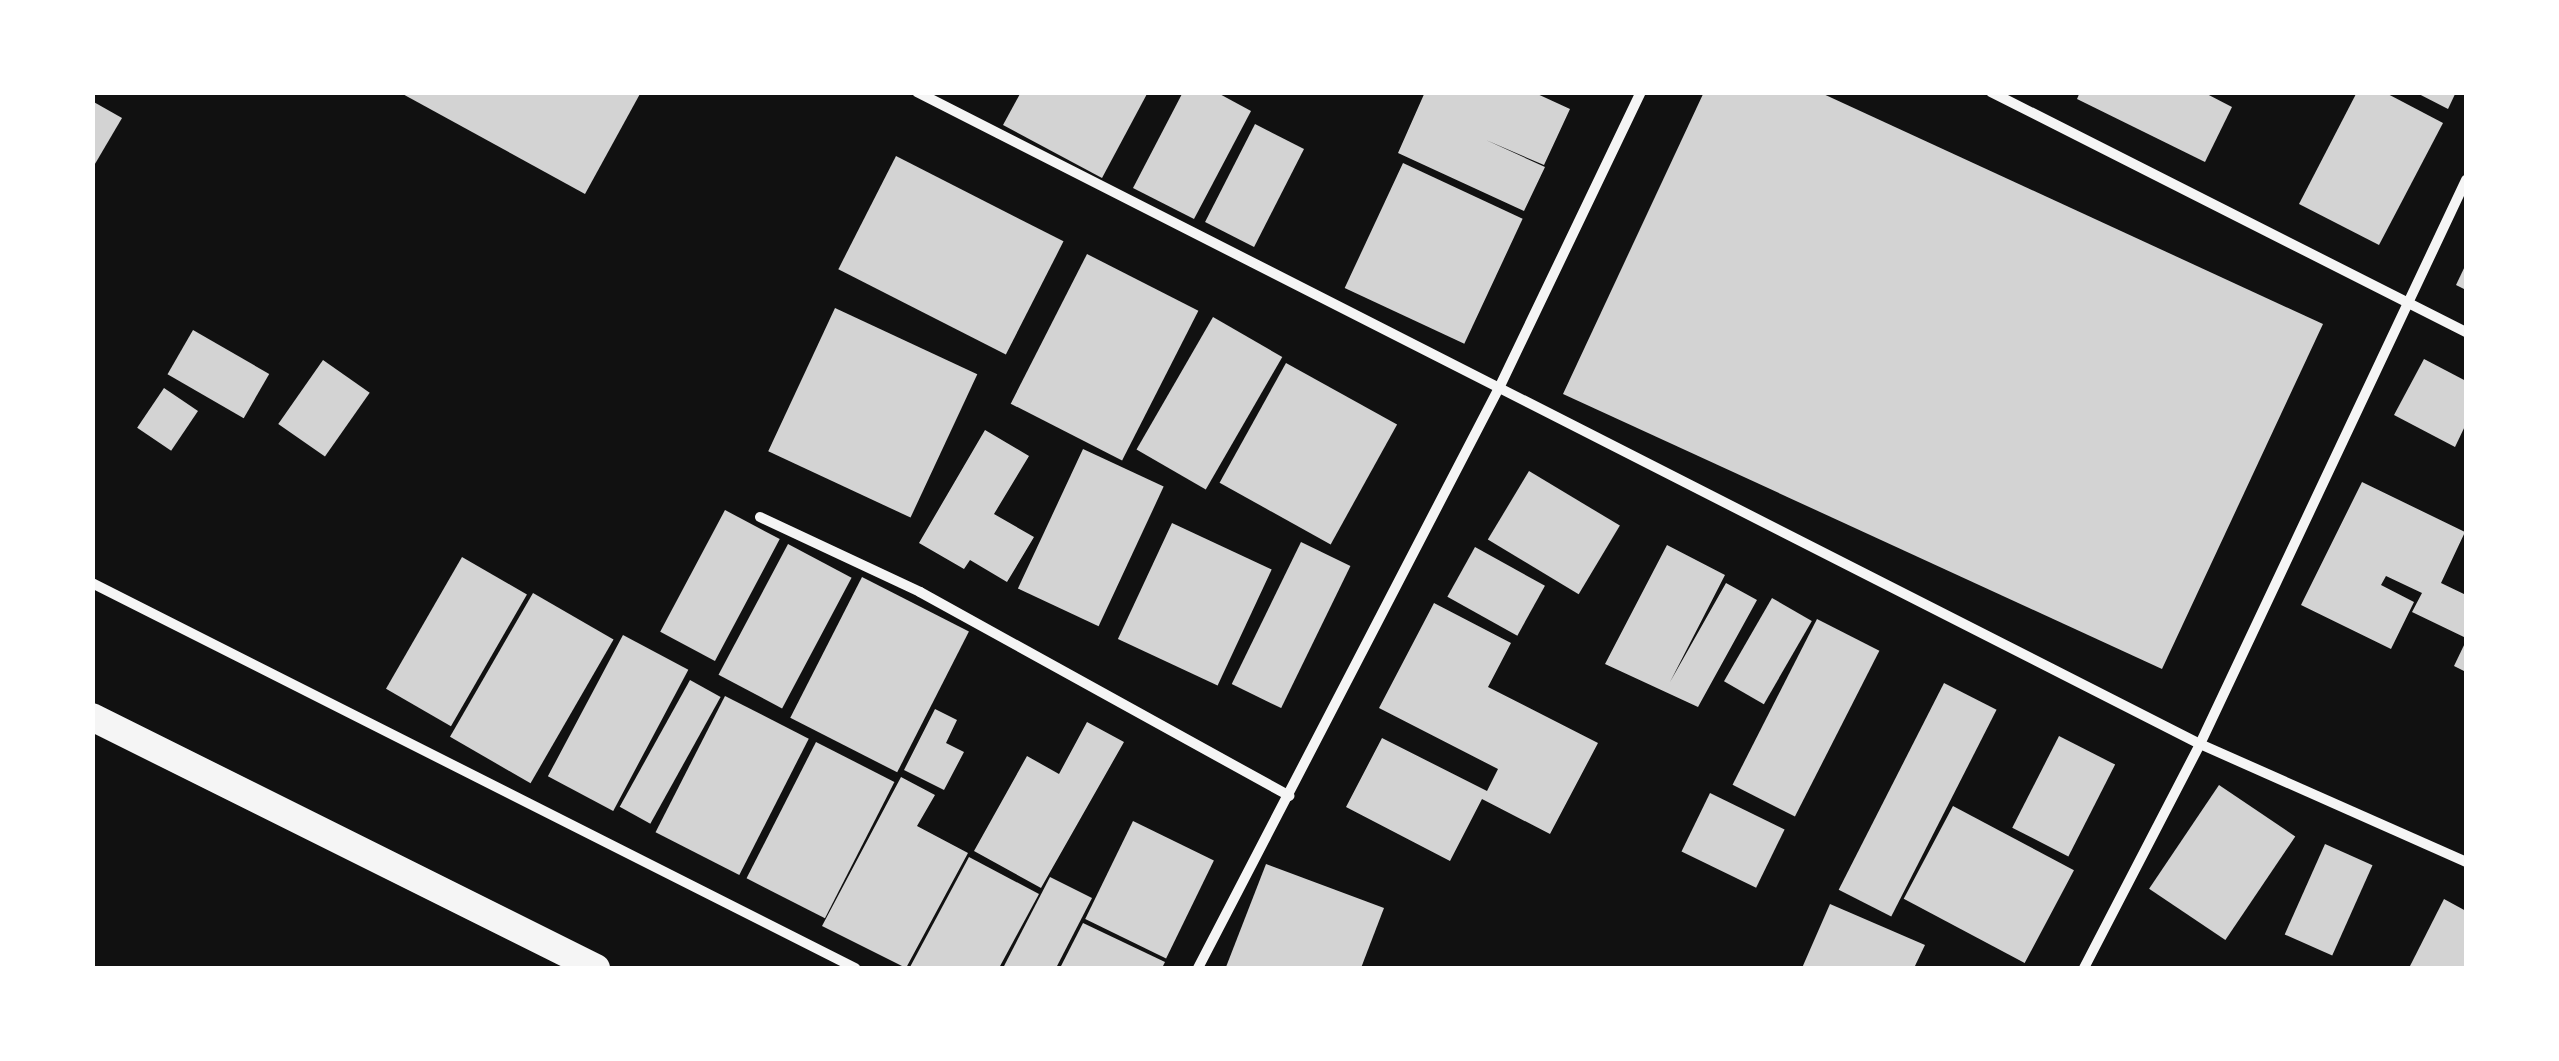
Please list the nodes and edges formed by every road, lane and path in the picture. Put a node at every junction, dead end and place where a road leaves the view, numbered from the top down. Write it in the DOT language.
graph roads {
  1 [pos="917,92"];
  2 [pos="1642,92"];
  3 [pos="1991,92"];
  4 [pos="2466,180"];
  5 [pos="2406,302"];
  6 [pos="2466,332"];
  7 [pos="1500,386"];
  8 [pos="760,517"];
  9 [pos="92,583"];
  10 [pos="92,717"];
  11 [pos="2200,744"];
  12 [pos="1289,796"];
  13 [pos="2466,862"];
  14 [pos="596,968"];
  15 [pos="855,968"];
  16 [pos="1198,968"];
  17 [pos="2084,968"];
  1 -- 7 [label="street"];
  2 -- 7 [label="street"];
  3 -- 5 [label="street"];
  4 -- 5 [label="street"];
  5 -- 6 [label="street"];
  5 -- 11 [label="street"];
  7 -- 11 [label="street"];
  7 -- 12 [label="street"];
  8 -- 12 [label="street"];
  9 -- 15 [label="street"];
  10 -- 14 [label="highway"];
  11 -- 13 [label="street"];
  11 -- 17 [label="street"];
  12 -- 16 [label="street"];
}
